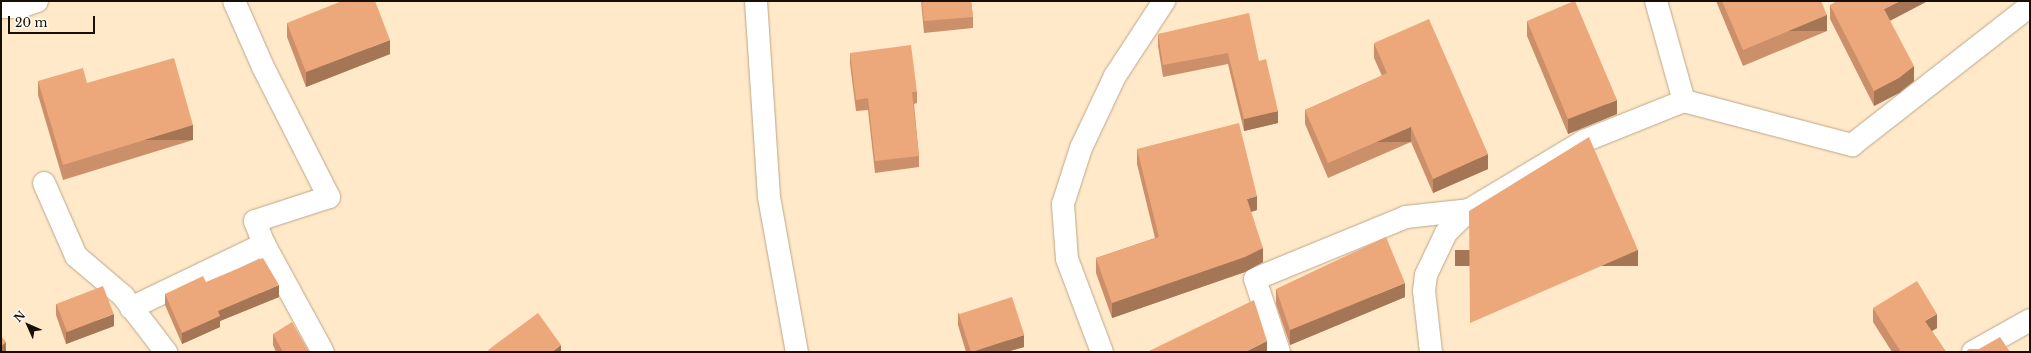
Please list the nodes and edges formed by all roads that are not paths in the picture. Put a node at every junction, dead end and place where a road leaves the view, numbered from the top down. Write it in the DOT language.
graph roads {
  1 [pos="37,1"];
  2 [pos="234,1"];
  3 [pos="756,1"];
  4 [pos="1164,1"];
  5 [pos="1656,1"];
  6 [pos="2030,6"];
  7 [pos="1,7"];
  8 [pos="1684,101"];
  9 [pos="44,183"];
  10 [pos="1469,210"];
  11 [pos="264,244"];
  12 [pos="131,308"];
  13 [pos="2030,320"];
  14 [pos="166,352"];
  15 [pos="323,352"];
  16 [pos="797,352"];
  17 [pos="1102,352"];
  18 [pos="1279,352"];
  19 [pos="1431,352"];
  20 [pos="1973,352"];
  1 -- 7 [label="street"];
  2 -- 11 [label="street"];
  3 -- 16 [label="street"];
  4 -- 17 [label="street"];
  5 -- 8 [label="street"];
  6 -- 8 [label="street"];
  8 -- 10 [label="street"];
  9 -- 12 [label="street"];
  10 -- 18 [label="street"];
  10 -- 19 [label="street"];
  11 -- 12 [label="street"];
  11 -- 15 [label="street"];
  12 -- 14 [label="street"];
  13 -- 20 [label="street"];
}
